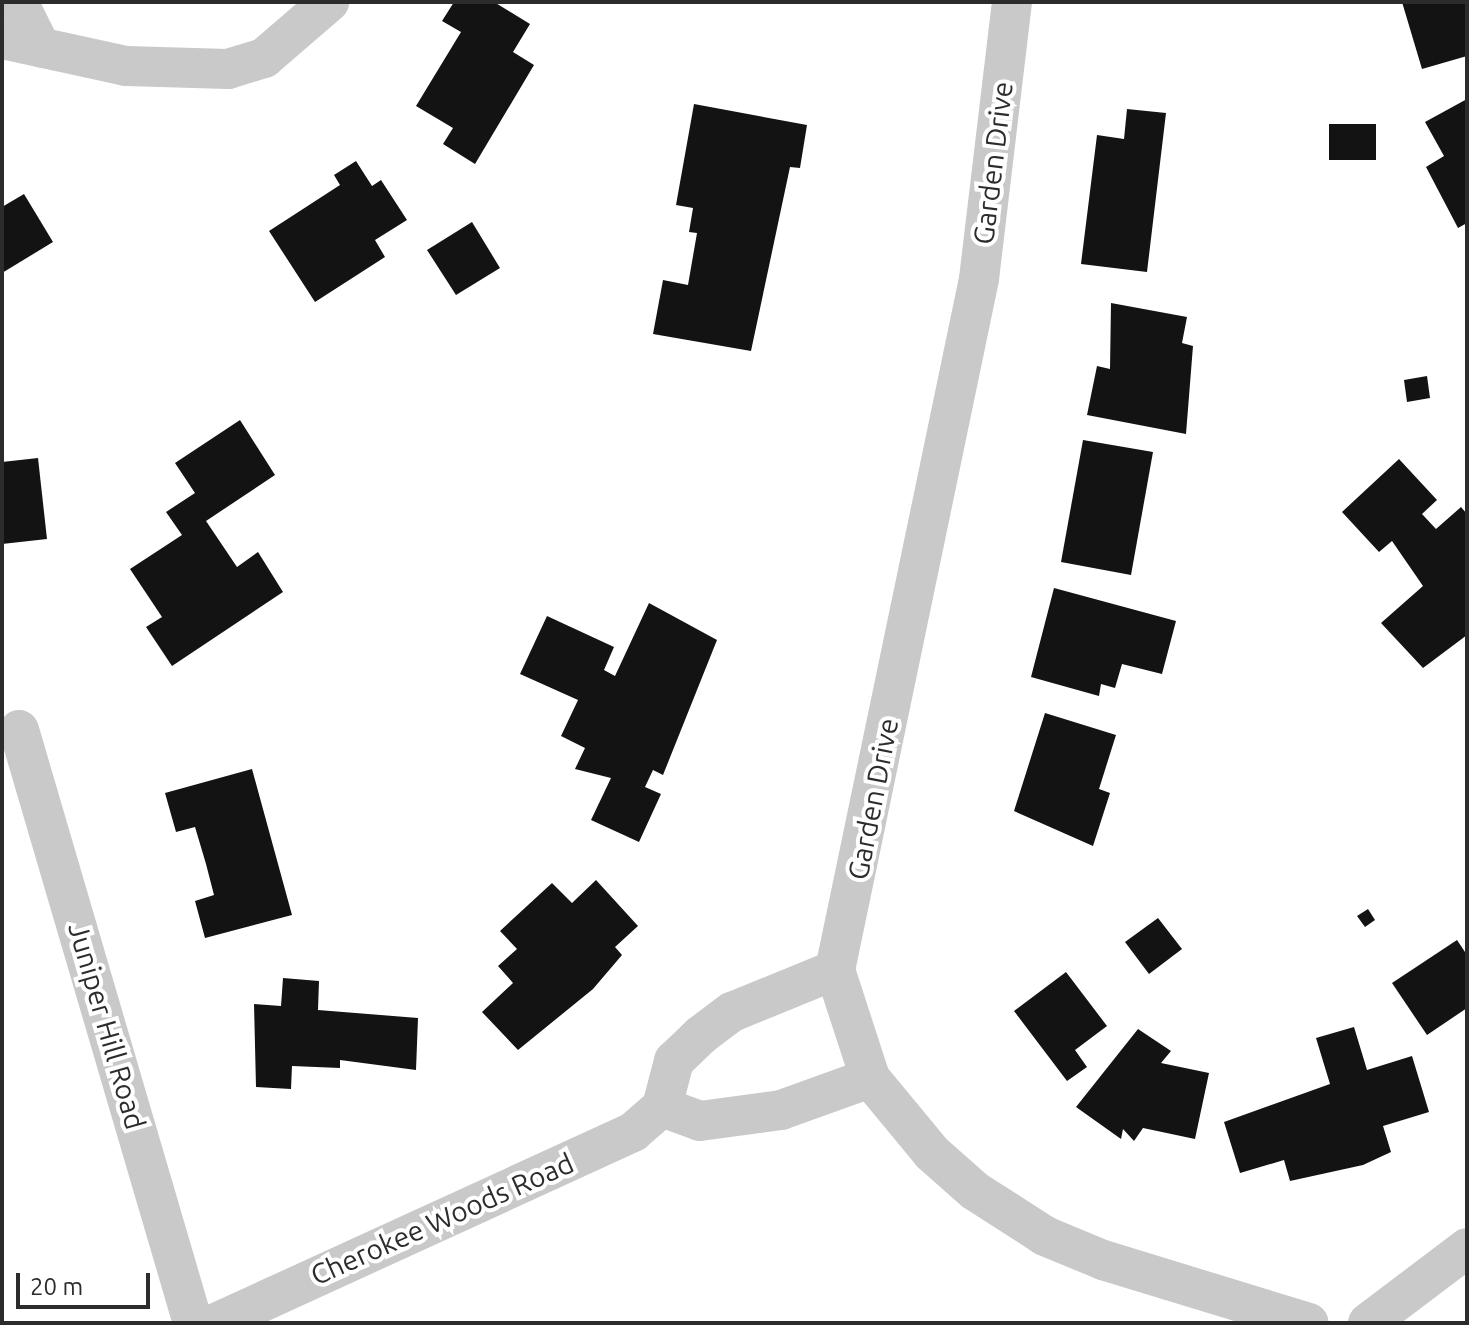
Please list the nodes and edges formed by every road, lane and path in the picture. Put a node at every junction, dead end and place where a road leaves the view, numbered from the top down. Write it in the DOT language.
graph roads {
  1 [pos="18,2"];
  2 [pos="329,2"];
  3 [pos="1012,2"];
  4 [pos="2,39"];
  5 [pos="41,48"];
  6 [pos="19,730"];
  7 [pos="835,970"];
  8 [pos="870,1078"];
  9 [pos="662,1107"];
  10 [pos="1467,1248"];
  11 [pos="193,1323"];
  12 [pos="216,1323"];
  13 [pos="1309,1323"];
  14 [pos="1368,1323"];
  1 -- 5 [label="street"];
  2 -- 5 [label="street"];
  3 -- 7 [label="street, Garden Drive"];
  4 -- 5 [label="street"];
  6 -- 11 [label="street, Juniper Hill Road"];
  7 -- 8 [label="street, Garden Drive"];
  7 -- 9 [label="street"];
  8 -- 9 [label="street"];
  8 -- 13 [label="street, Garden Drive"];
  9 -- 12 [label="street, Cherokee Woods Road"];
  10 -- 14 [label="street"];
}
